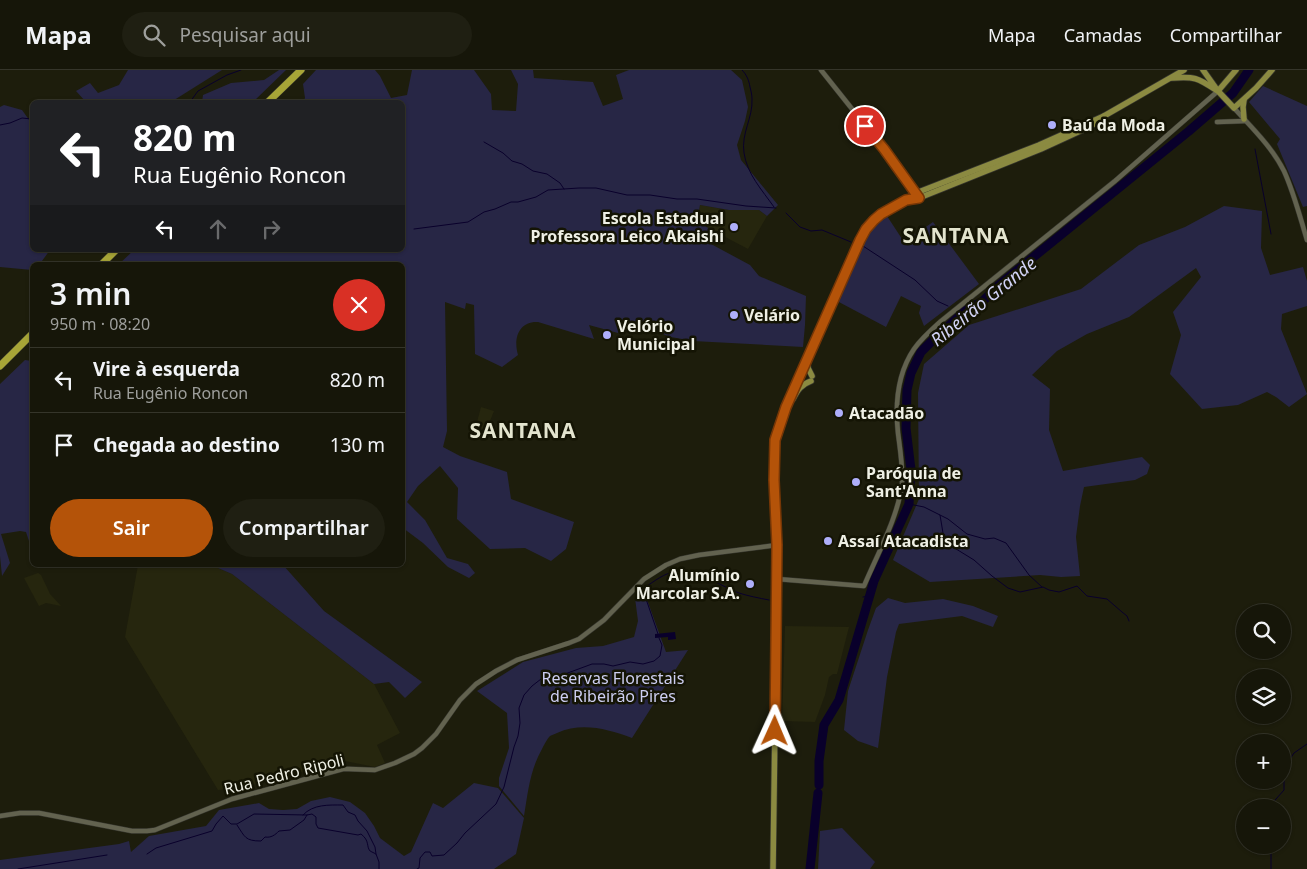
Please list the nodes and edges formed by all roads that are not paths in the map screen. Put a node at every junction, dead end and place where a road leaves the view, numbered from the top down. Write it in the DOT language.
graph roads {
  1 [pos="301,70"];
  2 [pos="821,70"];
  3 [pos="1184,70"];
  4 [pos="1202,70"];
  5 [pos="1236,70"];
  6 [pos="1272,70"];
  7 [pos="1169,78"];
  8 [pos="1220,93"];
  9 [pos="270,100"];
  10 [pos="1244,100"];
  11 [pos="1234,108"];
  12 [pos="1245,120"];
  13 [pos="1216,122"];
  14 [pos="918,196"];
  15 [pos="1307,240"];
  16 [pos="114,252"];
  17 [pos="104,262"];
  18 [pos="30,336"];
  19 [pos="807,359"];
  20 [pos="0,366"];
  21 [pos="786,407"];
  22 [pos="777,545"];
  23 [pos="777,579"];
  24 [pos="0,816"];
  25 [pos="773,869"];
  1 -- 9 [label="highway"];
  2 -- 14 [label="street"];
  3 -- 7 [label="main road"];
  4 -- 8 [label="main road"];
  5 -- 8 [label="main road"];
  6 -- 10 [label="main road"];
  7 -- 8 [label="main road"];
  7 -- 14 [label="main road"];
  8 -- 11 [label="main road"];
  8 -- 23 [label="street"];
  10 -- 11 [label="main road"];
  10 -- 12 [label="main road"];
  11 -- 12 [label="street"];
  12 -- 13 [label="street"];
  12 -- 15 [label="street"];
  14 -- 19 [label="main road"];
  16 -- 17 [label="highway"];
  18 -- 20 [label="highway"];
  19 -- 21 [label="main road"];
  19 -- 21 [label="main road"];
  21 -- 22 [label="main road"];
  22 -- 23 [label="main road"];
  22 -- 24 [label="street, Rua Pedro Ripoli"];
  23 -- 25 [label="main road"];
}
